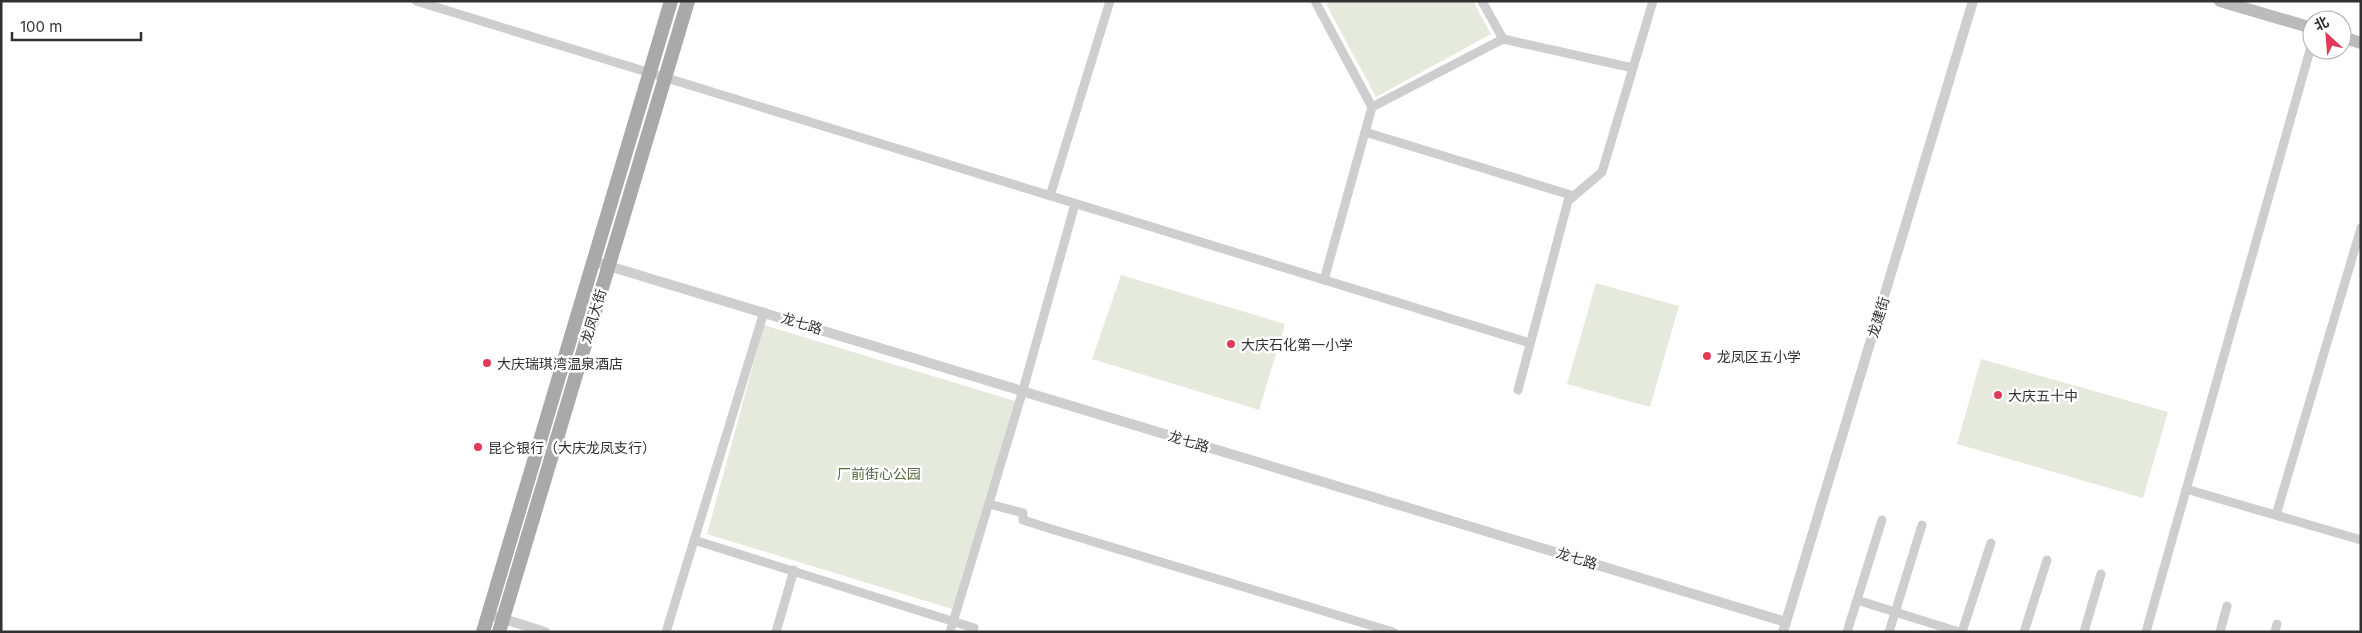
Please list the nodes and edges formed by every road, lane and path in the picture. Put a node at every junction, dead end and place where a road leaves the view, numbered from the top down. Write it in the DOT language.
graph roads {
  1 [pos="416,1"];
  2 [pos="671,1"];
  3 [pos="688,1"];
  4 [pos="1110,1"];
  5 [pos="1314,1"];
  6 [pos="1482,1"];
  7 [pos="1654,1"];
  8 [pos="1973,1"];
  9 [pos="2220,1"];
  10 [pos="2302,25"];
  11 [pos="1503,39"];
  12 [pos="2307,60"];
  13 [pos="1633,68"];
  14 [pos="649,74"];
  15 [pos="664,79"];
  16 [pos="1372,107"];
  17 [pos="1365,132"];
  18 [pos="1050,196"];
  19 [pos="1574,196"];
  20 [pos="1075,204"];
  21 [pos="2361,228"];
  22 [pos="592,261"];
  23 [pos="608,264"];
  24 [pos="1324,280"];
  25 [pos="764,312"];
  26 [pos="1530,343"];
  27 [pos="1023,390"];
  28 [pos="1518,390"];
  29 [pos="2186,489"];
  30 [pos="989,504"];
  31 [pos="2276,515"];
  32 [pos="1882,520"];
  33 [pos="1922,525"];
  34 [pos="694,540"];
  35 [pos="2361,540"];
  36 [pos="1991,543"];
  37 [pos="2047,560"];
  38 [pos="794,570"];
  39 [pos="2101,574"];
  40 [pos="1857,600"];
  41 [pos="2227,606"];
  42 [pos="1895,612"];
  43 [pos="488,614"];
  44 [pos="953,622"];
  45 [pos="501,625"];
  46 [pos="1784,627"];
  47 [pos="482,632"];
  48 [pos="546,632"];
  49 [pos="666,632"];
  50 [pos="776,632"];
  51 [pos="950,632"];
  52 [pos="973,632"];
  53 [pos="1393,632"];
  54 [pos="1847,632"];
  55 [pos="1889,632"];
  56 [pos="1961,632"];
  57 [pos="2024,632"];
  58 [pos="2084,632"];
  59 [pos="2146,632"];
  60 [pos="2220,632"];
  1 -- 14 [label="street"];
  2 -- 14 [label="main road, 龙凤大街"];
  3 -- 15 [label="main road, 龙凤大街"];
  4 -- 18 [label="street"];
  5 -- 16 [label="street"];
  6 -- 11 [label="street"];
  7 -- 13 [label="street"];
  8 -- 46 [label="street, 龙建街"];
  9 -- 10 [label="main road"];
  11 -- 13 [label="street"];
  11 -- 16 [label="street"];
  12 -- 29 [label="street"];
  13 -- 19 [label="street"];
  14 -- 15 [label="street"];
  14 -- 22 [label="main road, 龙凤大街"];
  15 -- 18 [label="street"];
  15 -- 23 [label="main road, 龙凤大街"];
  16 -- 17 [label="street"];
  17 -- 19 [label="street"];
  17 -- 24 [label="street"];
  18 -- 20 [label="street"];
  19 -- 26 [label="street"];
  20 -- 24 [label="street"];
  20 -- 27 [label="street"];
  21 -- 31 [label="street"];
  22 -- 23 [label="street, 龙七路"];
  22 -- 43 [label="main road, 龙凤大街"];
  23 -- 25 [label="street, 龙七路"];
  23 -- 45 [label="main road, 龙凤大街"];
  24 -- 26 [label="street"];
  25 -- 27 [label="street, 龙七路"];
  25 -- 34 [label="street"];
  26 -- 28 [label="street"];
  27 -- 30 [label="street"];
  27 -- 46 [label="street, 龙七路"];
  29 -- 31 [label="street"];
  29 -- 59 [label="street"];
  30 -- 44 [label="street"];
  30 -- 53 [label="street"];
  31 -- 35 [label="street"];
  32 -- 40 [label="street"];
  33 -- 42 [label="street"];
  34 -- 38 [label="street"];
  34 -- 49 [label="street"];
  36 -- 56 [label="street"];
  37 -- 57 [label="street"];
  38 -- 44 [label="street"];
  38 -- 50 [label="street"];
  39 -- 58 [label="street"];
  40 -- 42 [label="street"];
  40 -- 54 [label="street"];
  41 -- 60 [label="street"];
  42 -- 55 [label="street"];
  42 -- 56 [label="street"];
  43 -- 45 [label="street"];
  43 -- 47 [label="main road, 龙凤大街"];
  44 -- 51 [label="street"];
  44 -- 52 [label="street"];
  45 -- 48 [label="street"];
}
